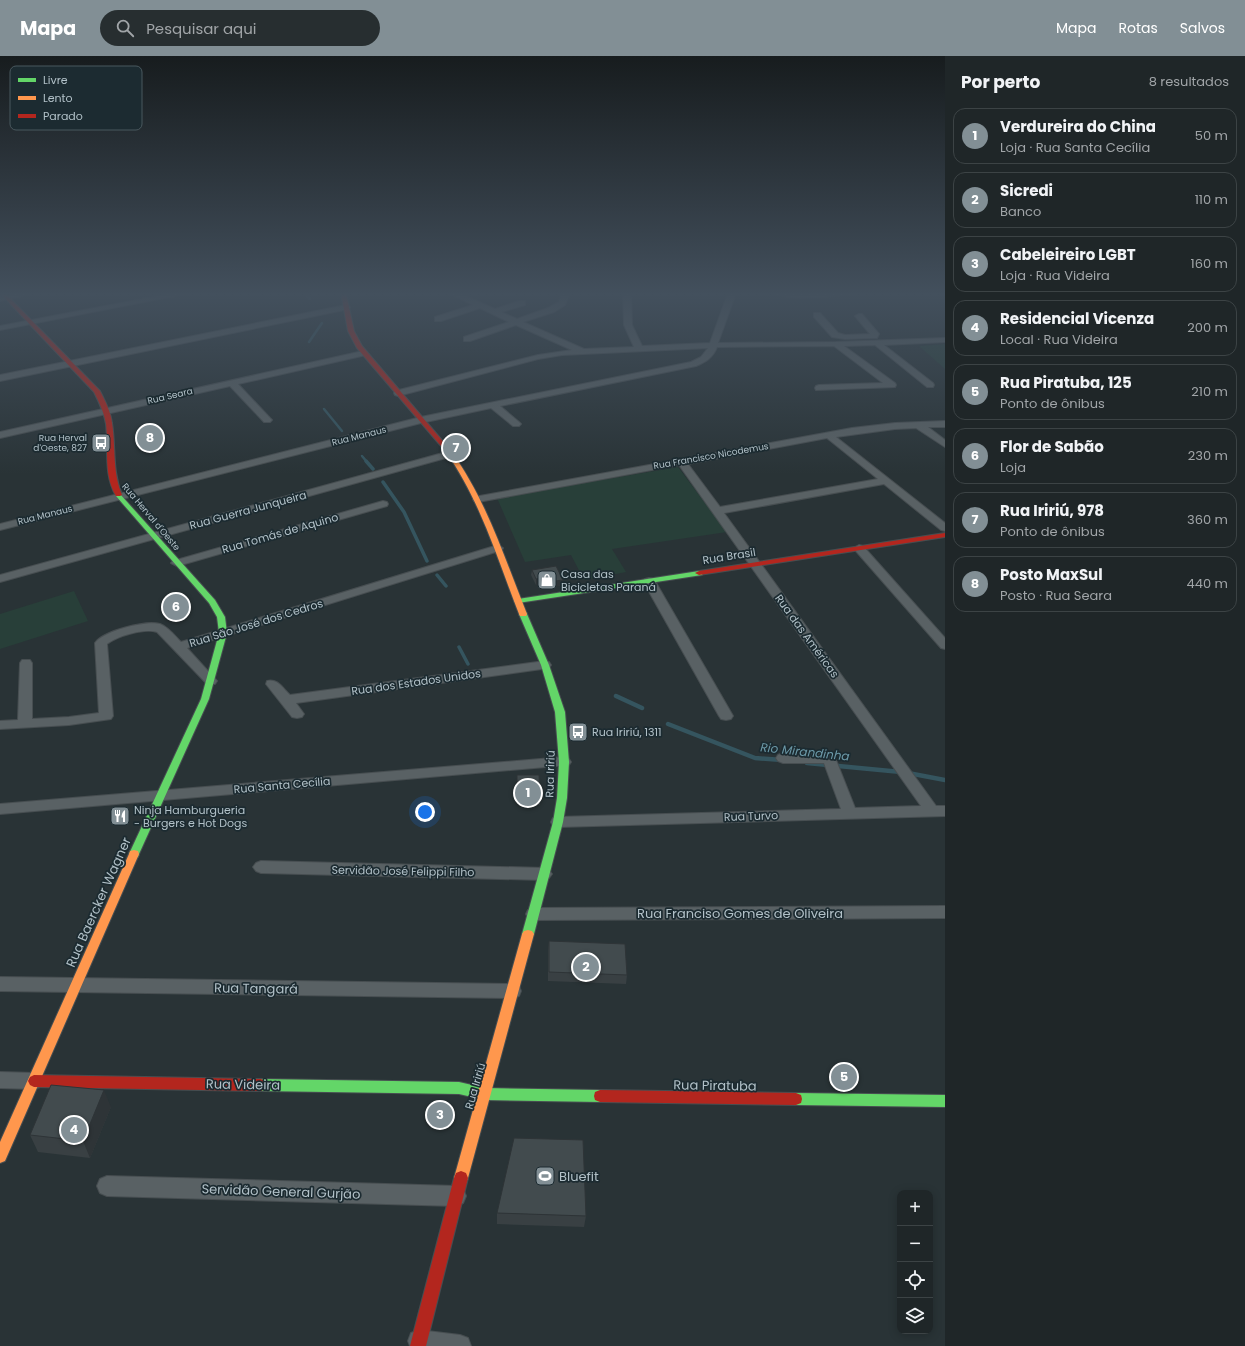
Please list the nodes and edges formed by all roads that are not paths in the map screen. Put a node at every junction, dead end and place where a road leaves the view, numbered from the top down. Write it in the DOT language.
graph roads {
  1 [pos="61,353"];
  2 [pos="119,353"];
  3 [pos="363,353"];
  4 [pos="566,353"];
  5 [pos="710,353"];
  6 [pos="848,353"];
  7 [pos="890,353"];
  8 [pos="71,363"];
  9 [pos="0,378"];
  10 [pos="232,382"];
  11 [pos="930,385"];
  12 [pos="819,388"];
  13 [pos="398,393"];
  14 [pos="494,406"];
  15 [pos="106,411"];
  16 [pos="267,420"];
  17 [pos="421,420"];
  18 [pos="516,424"];
  19 [pos="945,424"];
  20 [pos="918,425"];
  21 [pos="0,435"];
  22 [pos="828,435"];
  23 [pos="945,444"];
  24 [pos="450,454"];
  25 [pos="682,462"];
  26 [pos="886,481"];
  27 [pos="119,497"];
  28 [pos="478,499"];
  29 [pos="383,504"];
  30 [pos="717,511"];
  31 [pos="0,527"];
  32 [pos="945,528"];
  33 [pos="945,535"];
  34 [pos="154,536"];
  35 [pos="498,548"];
  36 [pos="859,548"];
  37 [pos="177,563"];
  38 [pos="756,564"];
  39 [pos="0,579"];
  40 [pos="649,581"];
  41 [pos="518,602"];
  42 [pos="223,633"];
  43 [pos="945,645"];
  44 [pos="179,647"];
  45 [pos="26,663"];
  46 [pos="545,665"];
  47 [pos="211,681"];
  48 [pos="272,684"];
  49 [pos="287,700"];
  50 [pos="296,714"];
  51 [pos="726,716"];
  52 [pos="25,724"];
  53 [pos="0,725"];
  54 [pos="783,758"];
  55 [pos="564,762"];
  56 [pos="159,796"];
  57 [pos="0,809"];
  58 [pos="938,811"];
  59 [pos="850,814"];
  60 [pos="558,822"];
  61 [pos="261,867"];
  62 [pos="544,874"];
  63 [pos="945,912"];
  64 [pos="534,914"];
  65 [pos="0,984"];
  66 [pos="75,985"];
  67 [pos="513,991"];
  68 [pos="0,1080"];
  69 [pos="34,1081"];
  70 [pos="485,1094"];
  71 [pos="945,1101"];
  72 [pos="0,1157"];
  73 [pos="107,1186"];
  74 [pos="456,1196"];
  75 [pos="419,1344"];
  76 [pos="460,1346"];
  1 -- 8 [label="main road, Rua Herval d'Oeste"];
  2 -- 8 [label="street"];
  3 -- 10 [label="street, Rua Seara"];
  3 -- 13 [label="main road, Rua Iririú"];
  4 -- 13 [label="street"];
  5 -- 14 [label="street, Rua Manaus"];
  6 -- 12 [label="street"];
  7 -- 11 [label="street"];
  8 -- 9 [label="street"];
  8 -- 15 [label="main road, Rua Herval d'Oeste"];
  10 -- 15 [label="street, Rua Seara"];
  10 -- 16 [label="street"];
  13 -- 17 [label="main road, Rua Iririú"];
  14 -- 17 [label="street, Rua Manaus"];
  14 -- 18 [label="street"];
  15 -- 21 [label="street, Rua Seara"];
  15 -- 27 [label="main road, Rua Herval d'Oeste"];
  17 -- 24 [label="main road, Rua Iririú"];
  17 -- 27 [label="street, Rua Manaus"];
  19 -- 20 [label="street, Rua Francisco Nicodemus"];
  20 -- 22 [label="street, Rua Francisco Nicodemus"];
  20 -- 23 [label="street"];
  22 -- 25 [label="street, Rua Francisco Nicodemus"];
  22 -- 26 [label="street"];
  24 -- 28 [label="main road, Rua Iririú"];
  24 -- 34 [label="street, Rua Guerra Junqueira"];
  25 -- 28 [label="street, Rua Francisco Nicodemus"];
  25 -- 30 [label="street, Rua das Américas"];
  26 -- 30 [label="street"];
  26 -- 32 [label="street"];
  27 -- 31 [label="street, Rua Manaus"];
  27 -- 34 [label="main road, Rua Herval d'Oeste"];
  28 -- 35 [label="main road, Rua Iririú"];
  29 -- 37 [label="street, Rua Tomás de Aquino"];
  30 -- 38 [label="street, Rua das Américas"];
  33 -- 36 [label="main road, Rua Brasil"];
  34 -- 37 [label="main road, Rua Herval d'Oeste"];
  34 -- 39 [label="street, Rua Guerra Junqueira"];
  35 -- 41 [label="main road, Rua Iririú"];
  35 -- 42 [label="street, Rua São José dos Cedros"];
  36 -- 38 [label="main road, Rua Brasil"];
  36 -- 43 [label="street"];
  37 -- 42 [label="main road, Rua Herval d'Oeste"];
  38 -- 40 [label="main road, Rua Brasil"];
  38 -- 58 [label="street, Rua das Américas"];
  40 -- 41 [label="main road, Rua Brasil"];
  40 -- 51 [label="street"];
  41 -- 46 [label="main road, Rua Iririú"];
  42 -- 44 [label="street, Rua São José dos Cedros"];
  42 -- 47 [label="main road, Rua Baercker Wagner"];
  44 -- 47 [label="street"];
  44 -- 52 [label="street, Rua São José dos Cedros"];
  45 -- 52 [label="street"];
  46 -- 49 [label="street, Rua dos Estados Unidos"];
  46 -- 55 [label="main road, Rua Iririú"];
  47 -- 56 [label="main road, Rua Baercker Wagner"];
  48 -- 49 [label="street"];
  49 -- 50 [label="street"];
  52 -- 53 [label="street, Rua São José dos Cedros"];
  54 -- 59 [label="street"];
  55 -- 56 [label="street, Rua Santa Cecília"];
  55 -- 60 [label="main road, Rua Iririú"];
  56 -- 57 [label="street, Rua Santa Cecília"];
  56 -- 66 [label="main road, Rua Baercker Wagner"];
  58 -- 59 [label="street, Rua Turvo"];
  59 -- 60 [label="street, Rua Turvo"];
  60 -- 62 [label="main road, Rua Iririú"];
  61 -- 62 [label="street, Servidão José Felippi Filho"];
  62 -- 64 [label="main road, Rua Iririú"];
  63 -- 64 [label="street, Rua Franciso Gomes de Oliveira"];
  64 -- 67 [label="main road, Rua Iririú"];
  65 -- 66 [label="street, Rua Tangará"];
  66 -- 67 [label="street, Rua Tangará"];
  66 -- 69 [label="main road, Rua Baercker Wagner"];
  67 -- 70 [label="main road, Rua Iririú"];
  68 -- 69 [label="street, Rua Videira"];
  69 -- 70 [label="main road, Rua Videira"];
  69 -- 72 [label="main road, Rua Baercker Wagner"];
  70 -- 71 [label="main road, Rua Piratuba"];
  70 -- 74 [label="main road, Rua Iririú"];
  73 -- 74 [label="street, Servidão General Gurjão"];
  74 -- 75 [label="main road, Rua Iririú"];
  75 -- 76 [label="street"];
}
